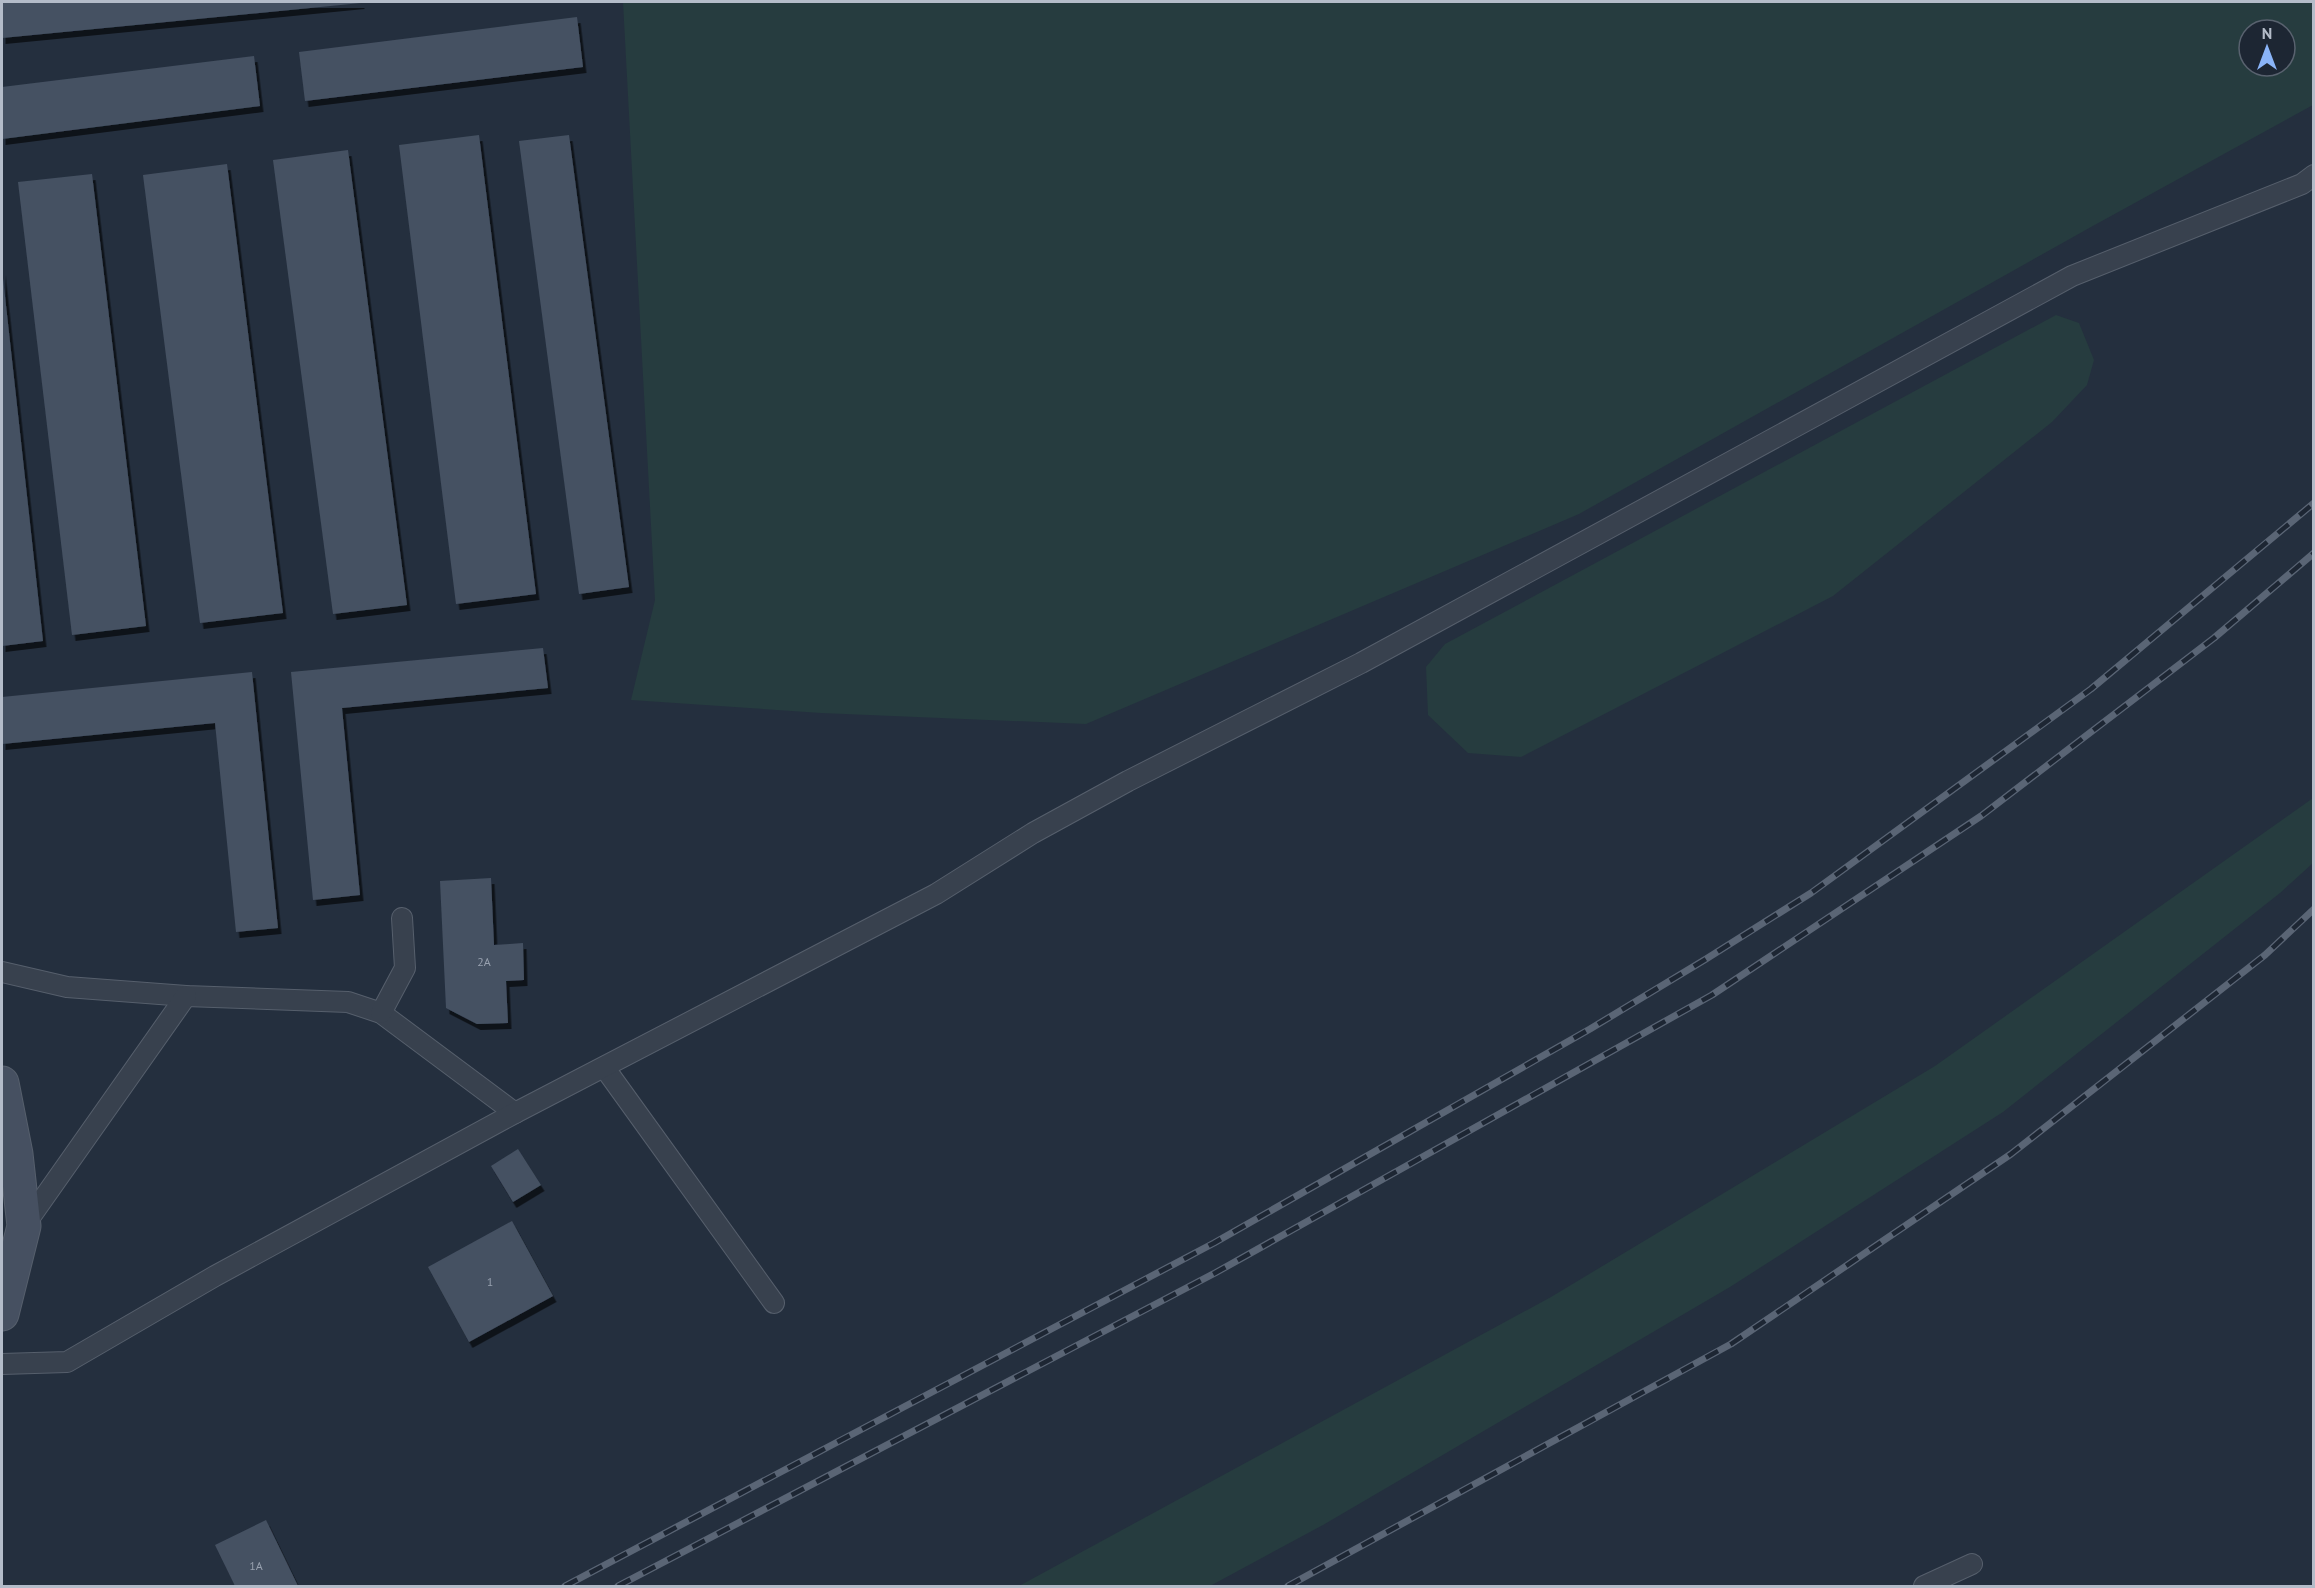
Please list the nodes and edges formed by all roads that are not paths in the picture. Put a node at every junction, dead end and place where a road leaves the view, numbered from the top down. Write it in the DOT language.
graph roads {
  1 [pos="2313,175"];
  2 [pos="402,918"];
  3 [pos="2,972"];
  4 [pos="186,996"];
  5 [pos="381,1013"];
  6 [pos="606,1066"];
  7 [pos="2,1083"];
  8 [pos="515,1113"];
  9 [pos="24,1226"];
  10 [pos="774,1303"];
  11 [pos="2,1314"];
  12 [pos="2,1364"];
  13 [pos="1972,1564"];
  14 [pos="1924,1587"];
  1 -- 6 [label="lane"];
  2 -- 5 [label="lane"];
  3 -- 4 [label="lane"];
  4 -- 5 [label="lane"];
  4 -- 9 [label="lane"];
  5 -- 8 [label="lane"];
  6 -- 8 [label="lane"];
  6 -- 10 [label="lane"];
  7 -- 9 [label="street"];
  8 -- 12 [label="lane"];
  9 -- 11 [label="street"];
  13 -- 14 [label="lane"];
}
